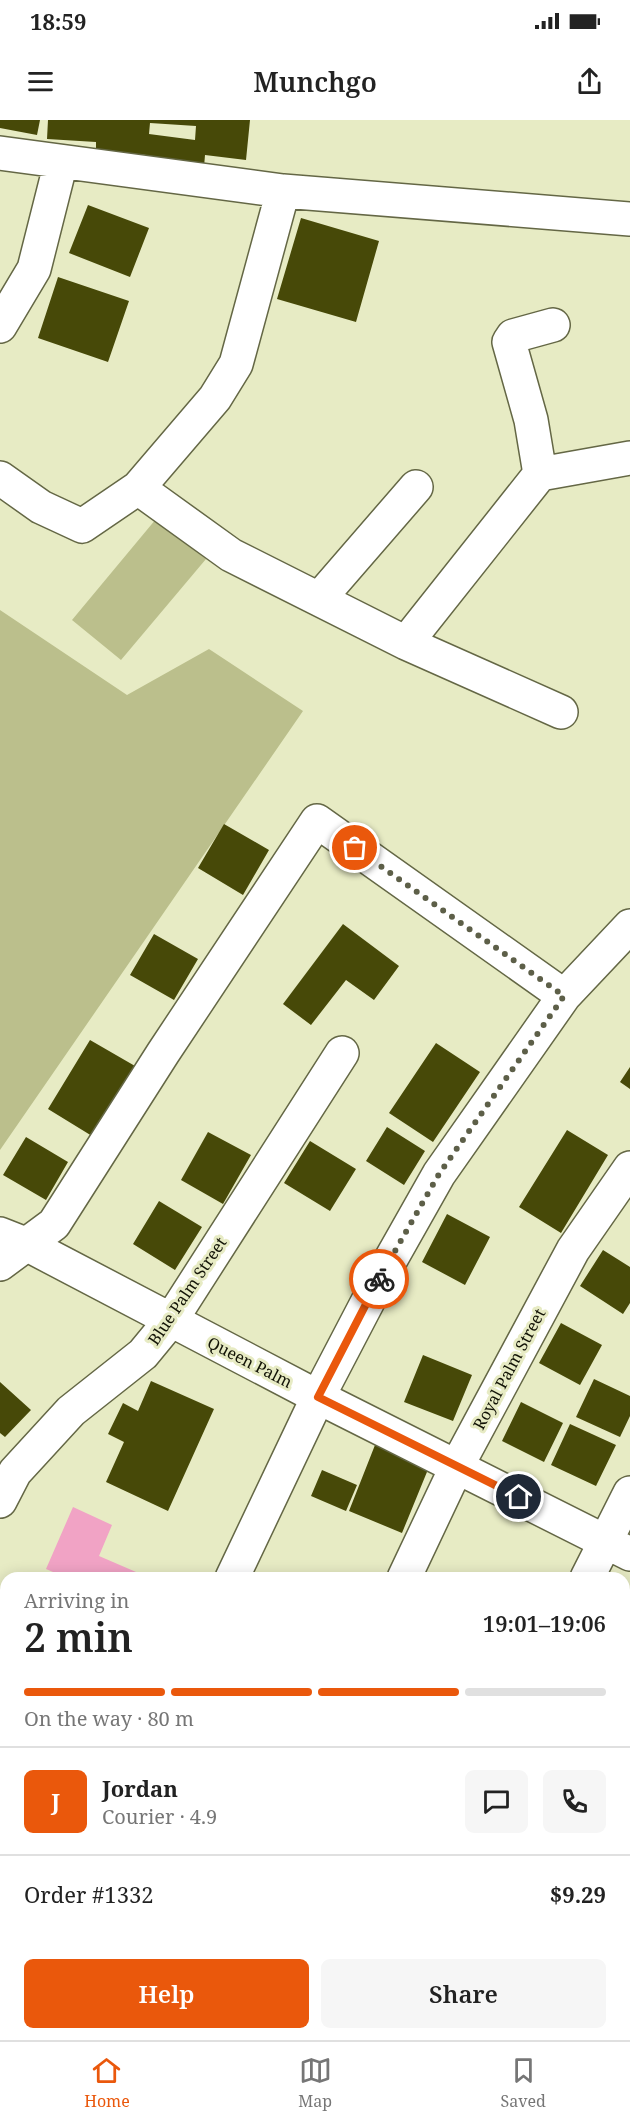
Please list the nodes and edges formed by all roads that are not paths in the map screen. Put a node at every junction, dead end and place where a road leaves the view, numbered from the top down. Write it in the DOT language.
graph roads {
  1 [pos="0,153"];
  2 [pos="61,162"];
  3 [pos="283,191"];
  4 [pos="630,219"];
  5 [pos="553,325"];
  6 [pos="0,326"];
  7 [pos="630,458"];
  8 [pos="540,474"];
  9 [pos="0,478"];
  10 [pos="416,487"];
  11 [pos="138,488"];
  12 [pos="320,599"];
  13 [pos="406,643"];
  14 [pos="561,712"];
  15 [pos="630,926"];
  16 [pos="564,996"];
  17 [pos="342,1053"];
  18 [pos="630,1168"];
  19 [pos="14,1239"];
  20 [pos="0,1264"];
  21 [pos="171,1320"];
  22 [pos="318,1397"];
  23 [pos="457,1466"];
  24 [pos="630,1493"];
  25 [pos="0,1501"];
  26 [pos="618,1547"];
  27 [pos="234,1572"];
  28 [pos="407,1572"];
  29 [pos="593,1572"];
  1 -- 2 [label="street"];
  2 -- 3 [label="street"];
  2 -- 6 [label="street"];
  3 -- 4 [label="street"];
  3 -- 11 [label="street"];
  5 -- 8 [label="street"];
  7 -- 8 [label="street"];
  8 -- 13 [label="street"];
  9 -- 11 [label="street"];
  10 -- 12 [label="street"];
  11 -- 12 [label="street"];
  12 -- 13 [label="street"];
  13 -- 14 [label="street"];
  15 -- 16 [label="street"];
  16 -- 19 [label="street"];
  16 -- 22 [label="street"];
  17 -- 21 [label="street, Blue Palm Street"];
  18 -- 23 [label="street, Royal Palm Street"];
  19 -- 20 [label="street"];
  19 -- 21 [label="street, Queen Palm"];
  21 -- 22 [label="street, Queen Palm"];
  21 -- 25 [label="street, Blue Palm Street"];
  22 -- 23 [label="street, Queen Palm"];
  22 -- 27 [label="street"];
  23 -- 26 [label="street, Queen Palm"];
  23 -- 28 [label="street, Royal Palm Street"];
  24 -- 26 [label="street"];
  26 -- 29 [label="street"];
}
